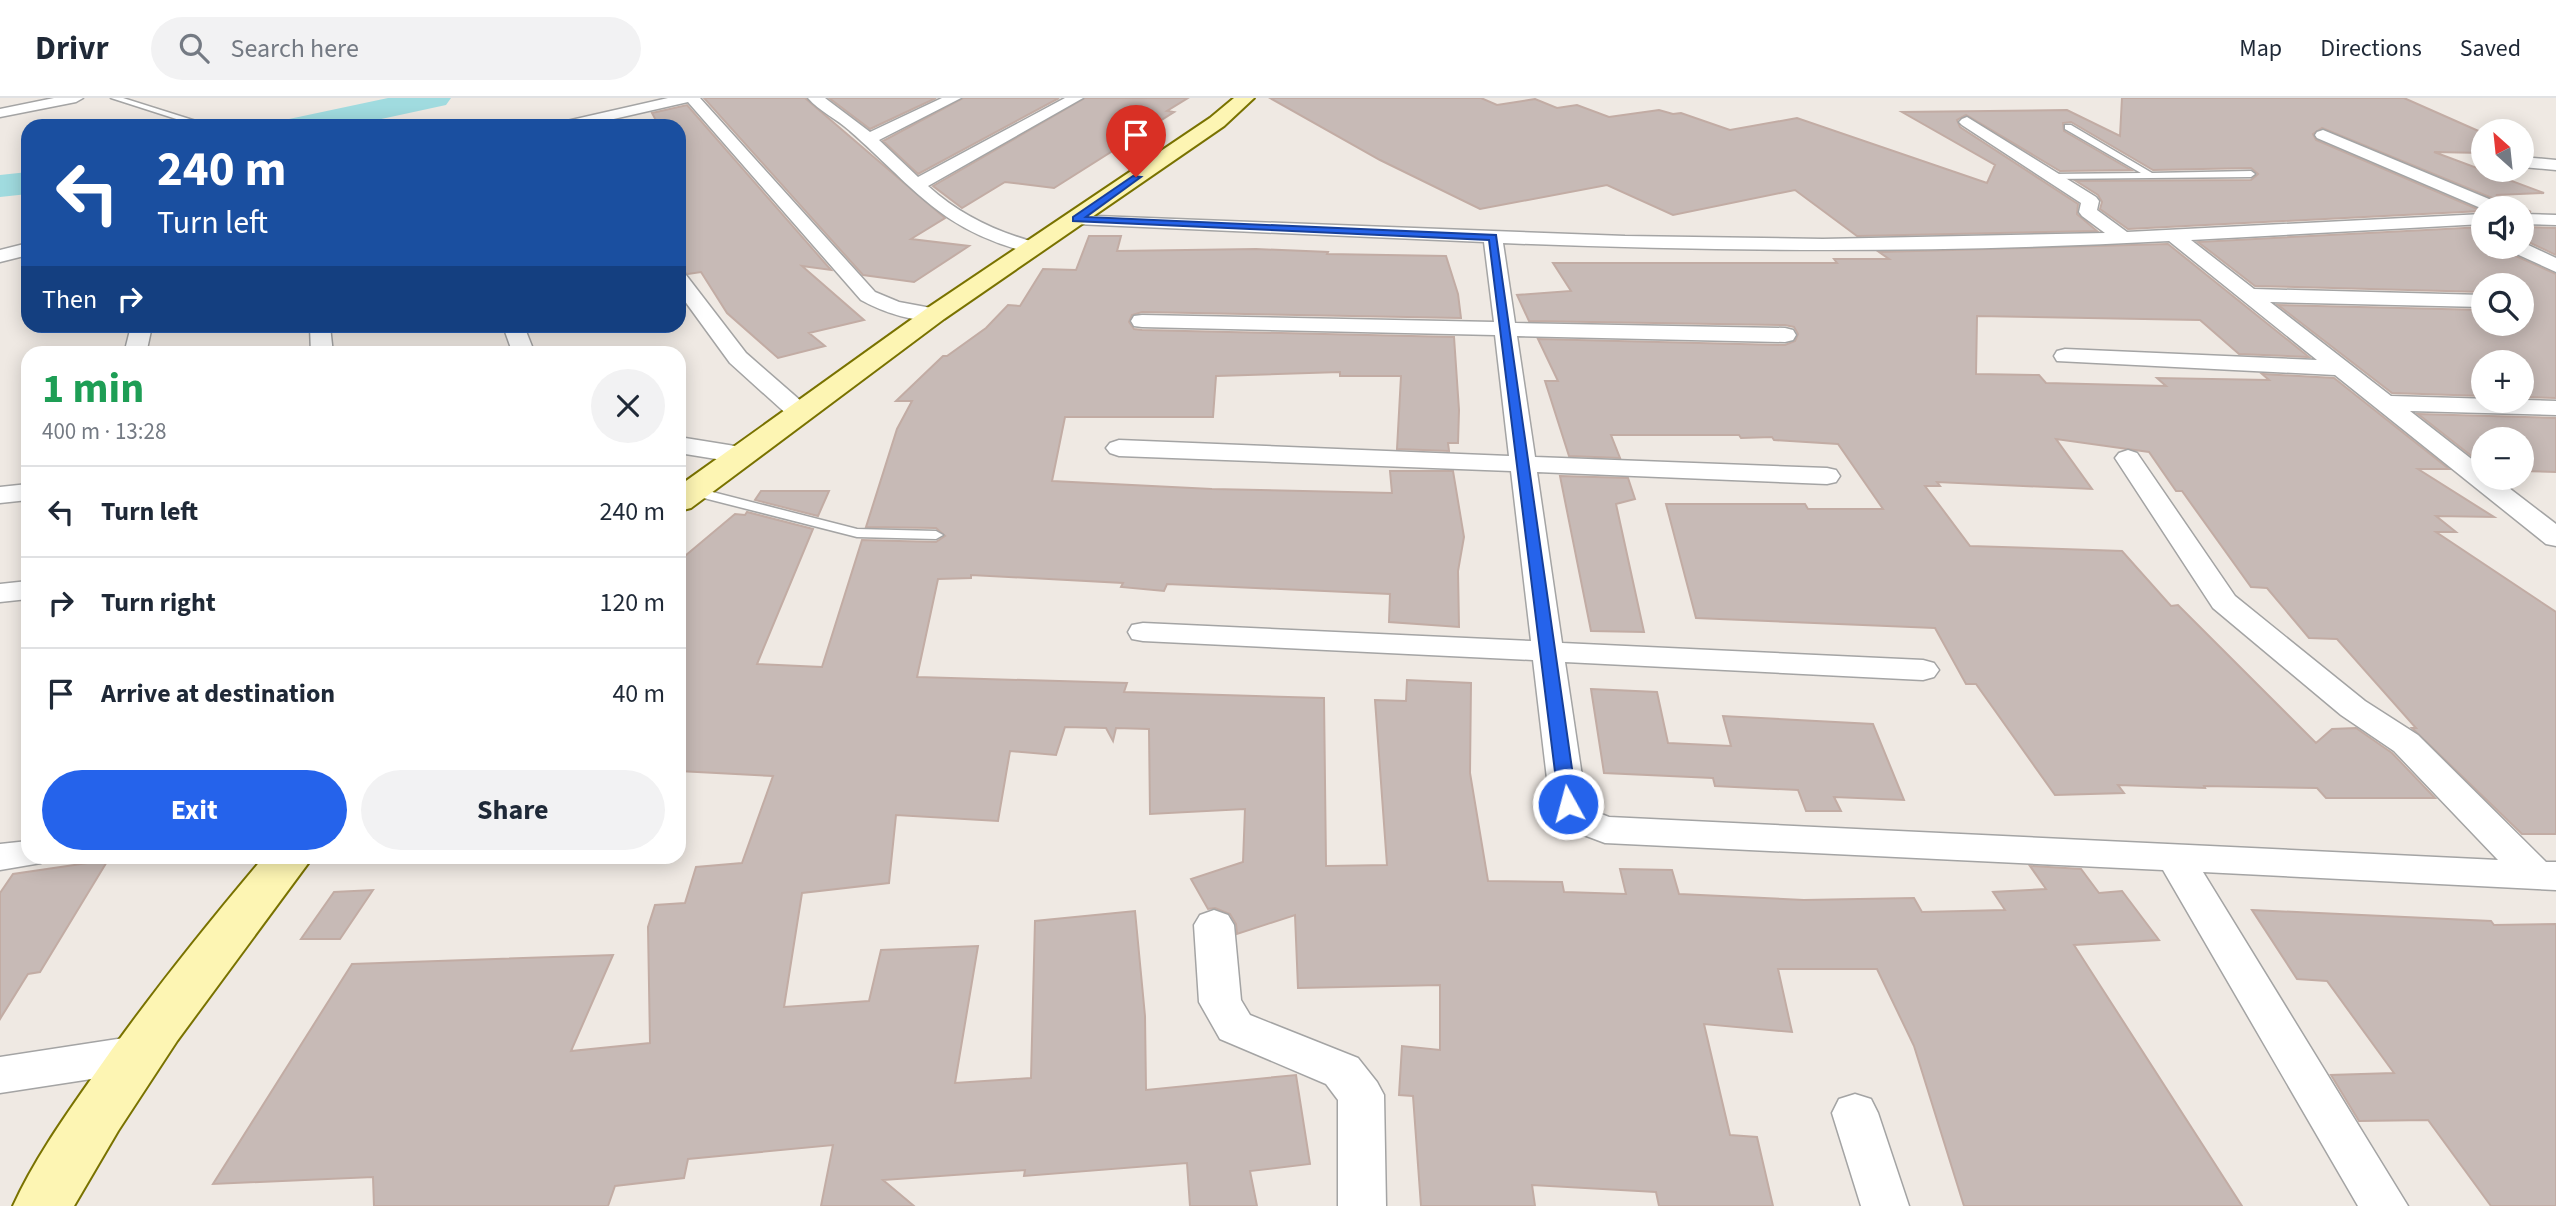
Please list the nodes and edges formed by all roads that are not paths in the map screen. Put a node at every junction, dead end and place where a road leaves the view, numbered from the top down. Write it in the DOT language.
graph roads {
  1 [pos="11,98"];
  2 [pos="76,98"];
  3 [pos="116,98"];
  4 [pos="690,98"];
  5 [pos="954,98"];
  6 [pos="1076,98"];
  7 [pos="1245,98"];
  8 [pos="826,100"];
  9 [pos="0,101"];
  10 [pos="0,113"];
  11 [pos="185,119"];
  12 [pos="595,119"];
  13 [pos="1967,122"];
  14 [pos="2068,127"];
  15 [pos="2323,135"];
  16 [pos="868,139"];
  17 [pos="2534,163"];
  18 [pos="2556,165"];
  19 [pos="2251,174"];
  20 [pos="2152,175"];
  21 [pos="2053,177"];
  22 [pos="918,185"];
  23 [pos="2471,198"];
  24 [pos="1076,219"];
  25 [pos="2462,219"];
  26 [pos="2471,219"];
  27 [pos="2534,219"];
  28 [pos="2556,220"];
  29 [pos="2471,224"];
  30 [pos="2174,236"];
  31 [pos="1493,237"];
  32 [pos="2123,237"];
  33 [pos="1031,247"];
  34 [pos="21,251"];
  35 [pos="2534,255"];
  36 [pos="0,256"];
  37 [pos="2556,266"];
  38 [pos="686,288"];
  39 [pos="2248,295"];
  40 [pos="2471,301"];
  41 [pos="935,314"];
  42 [pos="1142,321"];
  43 [pos="1506,329"];
  44 [pos="1785,335"];
  45 [pos="2065,356"];
  46 [pos="2340,368"];
  47 [pos="2386,403"];
  48 [pos="2556,408"];
  49 [pos="800,413"];
  50 [pos="686,446"];
  51 [pos="1119,448"];
  52 [pos="741,456"];
  53 [pos="2128,458"];
  54 [pos="1522,465"];
  55 [pos="1827,476"];
  56 [pos="21,493"];
  57 [pos="0,495"];
  58 [pos="686,496"];
  59 [pos="2521,510"];
  60 [pos="2556,511"];
  61 [pos="936,535"];
  62 [pos="2556,538"];
  63 [pos="21,591"];
  64 [pos="0,593"];
  65 [pos="1143,632"];
  66 [pos="1548,653"];
  67 [pos="1923,670"];
  68 [pos="21,856"];
  69 [pos="2174,856"];
  70 [pos="0,857"];
  71 [pos="284,864"];
  72 [pos="2546,876"];
  73 [pos="1214,925"];
  74 [pos="137,1054"];
  75 [pos="0,1075"];
  76 [pos="1855,1113"];
  77 [pos="43,1206"];
  78 [pos="1362,1206"];
  79 [pos="1885,1206"];
  80 [pos="2384,1206"];
  1 -- 9 [label="street"];
  2 -- 10 [label="street"];
  3 -- 11 [label="lane"];
  4 -- 12 [label="street"];
  4 -- 41 [label="street"];
  5 -- 16 [label="street"];
  6 -- 22 [label="street"];
  7 -- 24 [label="street"];
  8 -- 16 [label="street"];
  13 -- 21 [label="street"];
  14 -- 20 [label="lane"];
  15 -- 23 [label="street"];
  16 -- 22 [label="street"];
  17 -- 18 [label="street"];
  19 -- 20 [label="lane"];
  20 -- 21 [label="lane"];
  21 -- 32 [label="street"];
  22 -- 33 [label="street"];
  24 -- 31 [label="street"];
  24 -- 33 [label="street"];
  25 -- 26 [label="street"];
  25 -- 29 [label="street"];
  25 -- 30 [label="street"];
  27 -- 28 [label="street"];
  30 -- 32 [label="street"];
  30 -- 39 [label="street"];
  31 -- 32 [label="street"];
  31 -- 43 [label="street"];
  33 -- 41 [label="street"];
  34 -- 36 [label="street"];
  35 -- 37 [label="street"];
  38 -- 49 [label="street"];
  39 -- 40 [label="street"];
  39 -- 46 [label="street"];
  41 -- 49 [label="street"];
  42 -- 43 [label="street"];
  43 -- 44 [label="street"];
  43 -- 54 [label="street"];
  45 -- 46 [label="street"];
  46 -- 47 [label="street"];
  47 -- 48 [label="street"];
  47 -- 59 [label="street"];
  49 -- 52 [label="street"];
  50 -- 52 [label="street"];
  51 -- 54 [label="street"];
  52 -- 58 [label="street"];
  53 -- 72 [label="street"];
  54 -- 55 [label="street"];
  54 -- 66 [label="street"];
  56 -- 57 [label="street"];
  58 -- 61 [label="lane"];
  59 -- 60 [label="street"];
  59 -- 62 [label="street"];
  63 -- 64 [label="street"];
  65 -- 66 [label="street"];
  66 -- 67 [label="street"];
  66 -- 69 [label="street"];
  68 -- 70 [label="street"];
  69 -- 72 [label="street"];
  69 -- 80 [label="street"];
  71 -- 74 [label="street"];
  73 -- 78 [label="street"];
  74 -- 75 [label="street"];
  74 -- 77 [label="street"];
  76 -- 79 [label="street"];
}
